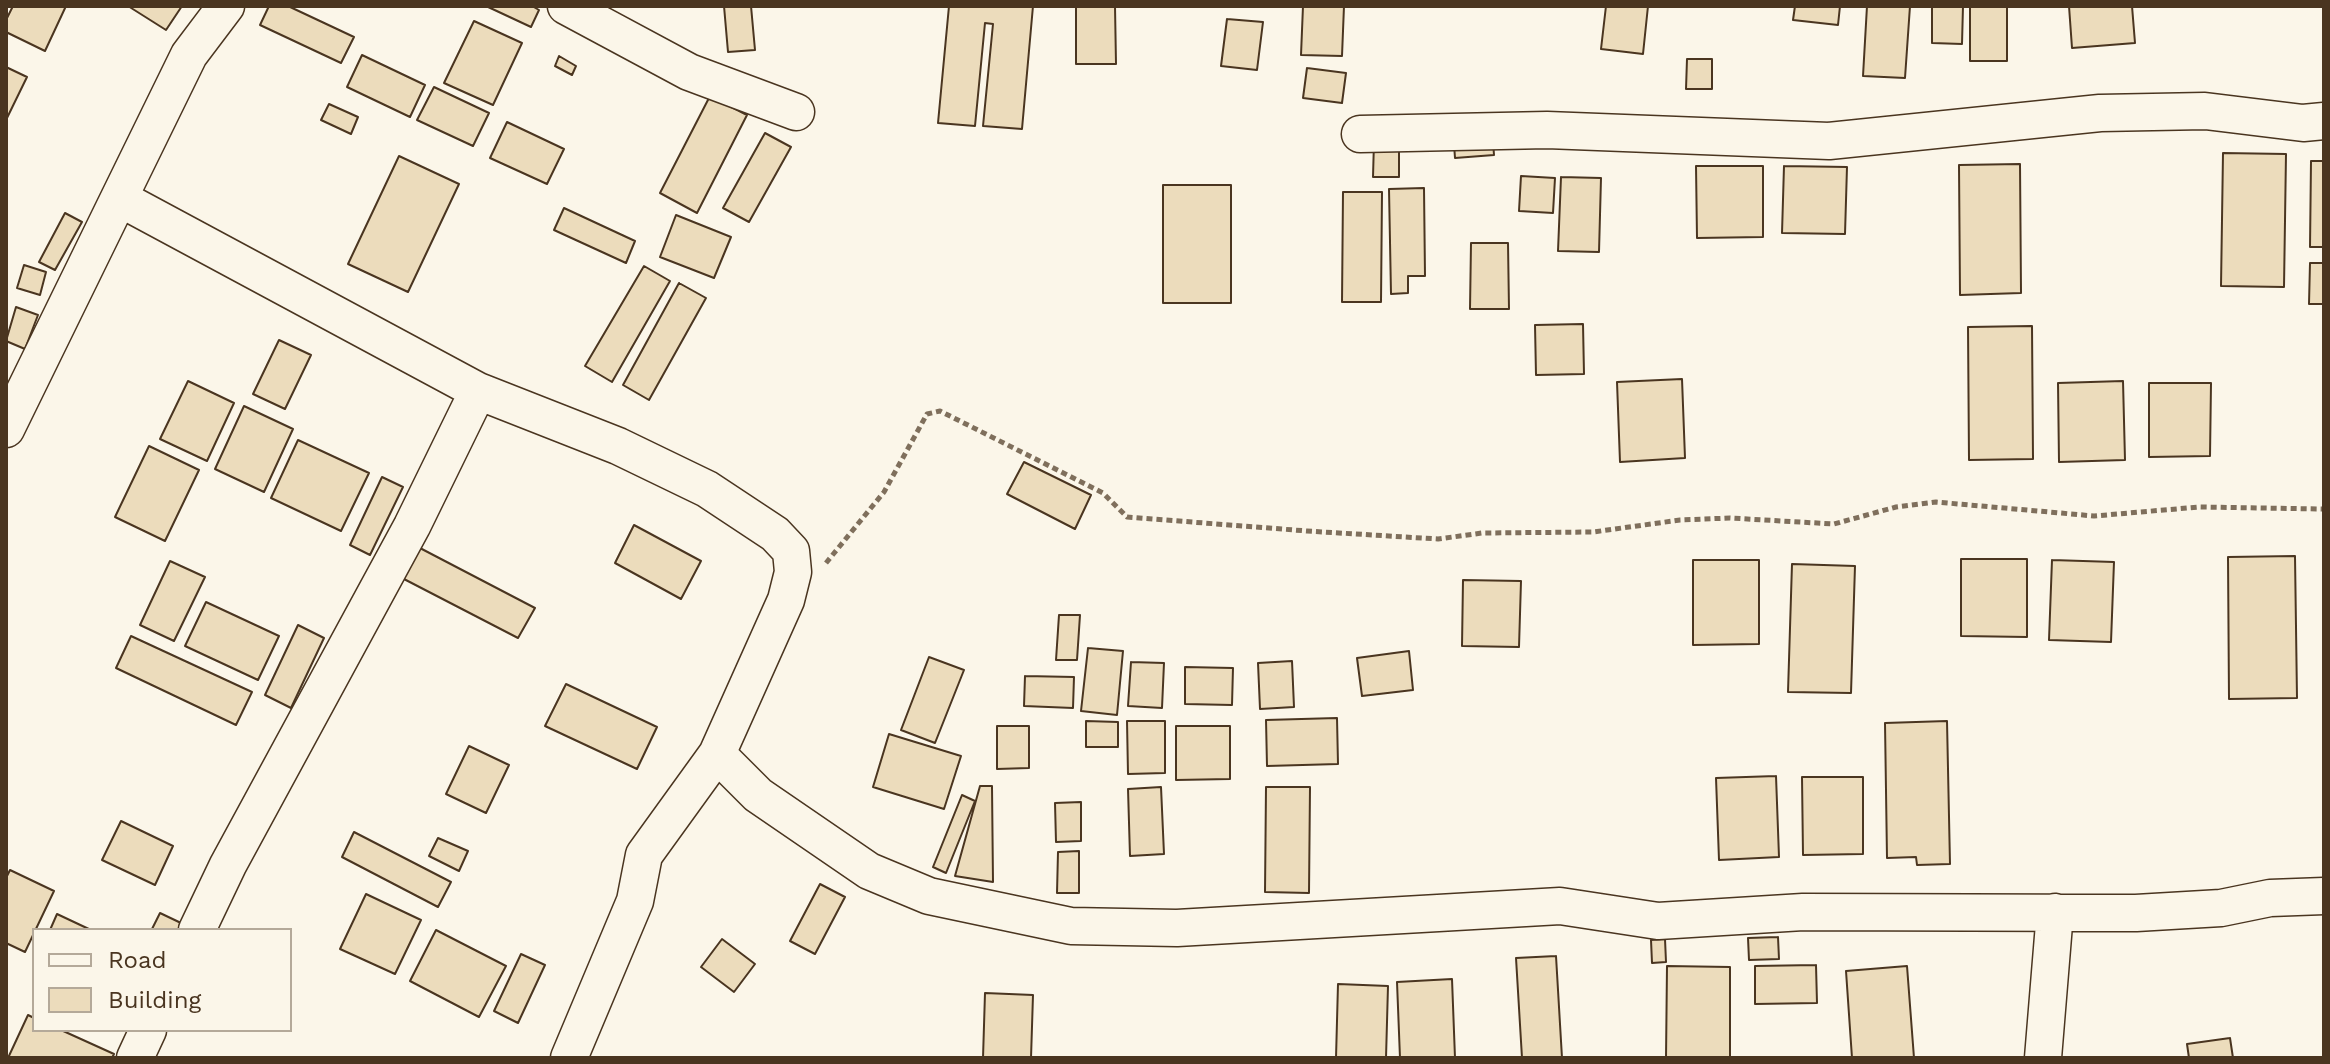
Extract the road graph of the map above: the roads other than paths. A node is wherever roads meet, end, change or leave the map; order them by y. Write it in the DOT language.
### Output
graph roads {
  1 [pos="226,6"];
  2 [pos="566,6"];
  3 [pos="796,112"];
  4 [pos="2324,121"];
  5 [pos="1360,134"];
  6 [pos="119,198"];
  7 [pos="16,386"];
  8 [pos="478,391"];
  9 [pos="6,429"];
  10 [pos="717,754"];
  11 [pos="2324,896"];
  12 [pos="2055,912"];
  13 [pos="198,928"];
  14 [pos="147,1032"];
  15 [pos="135,1058"];
  16 [pos="569,1058"];
  17 [pos="2043,1058"];
  1 -- 6 [label="street"];
  2 -- 3 [label="street"];
  4 -- 5 [label="street"];
  6 -- 7 [label="street"];
  6 -- 8 [label="street"];
  7 -- 9 [label="street"];
  8 -- 10 [label="street"];
  8 -- 13 [label="street"];
  10 -- 12 [label="street"];
  10 -- 16 [label="street"];
  11 -- 12 [label="street"];
  12 -- 17 [label="street"];
  14 -- 15 [label="street"];
}
